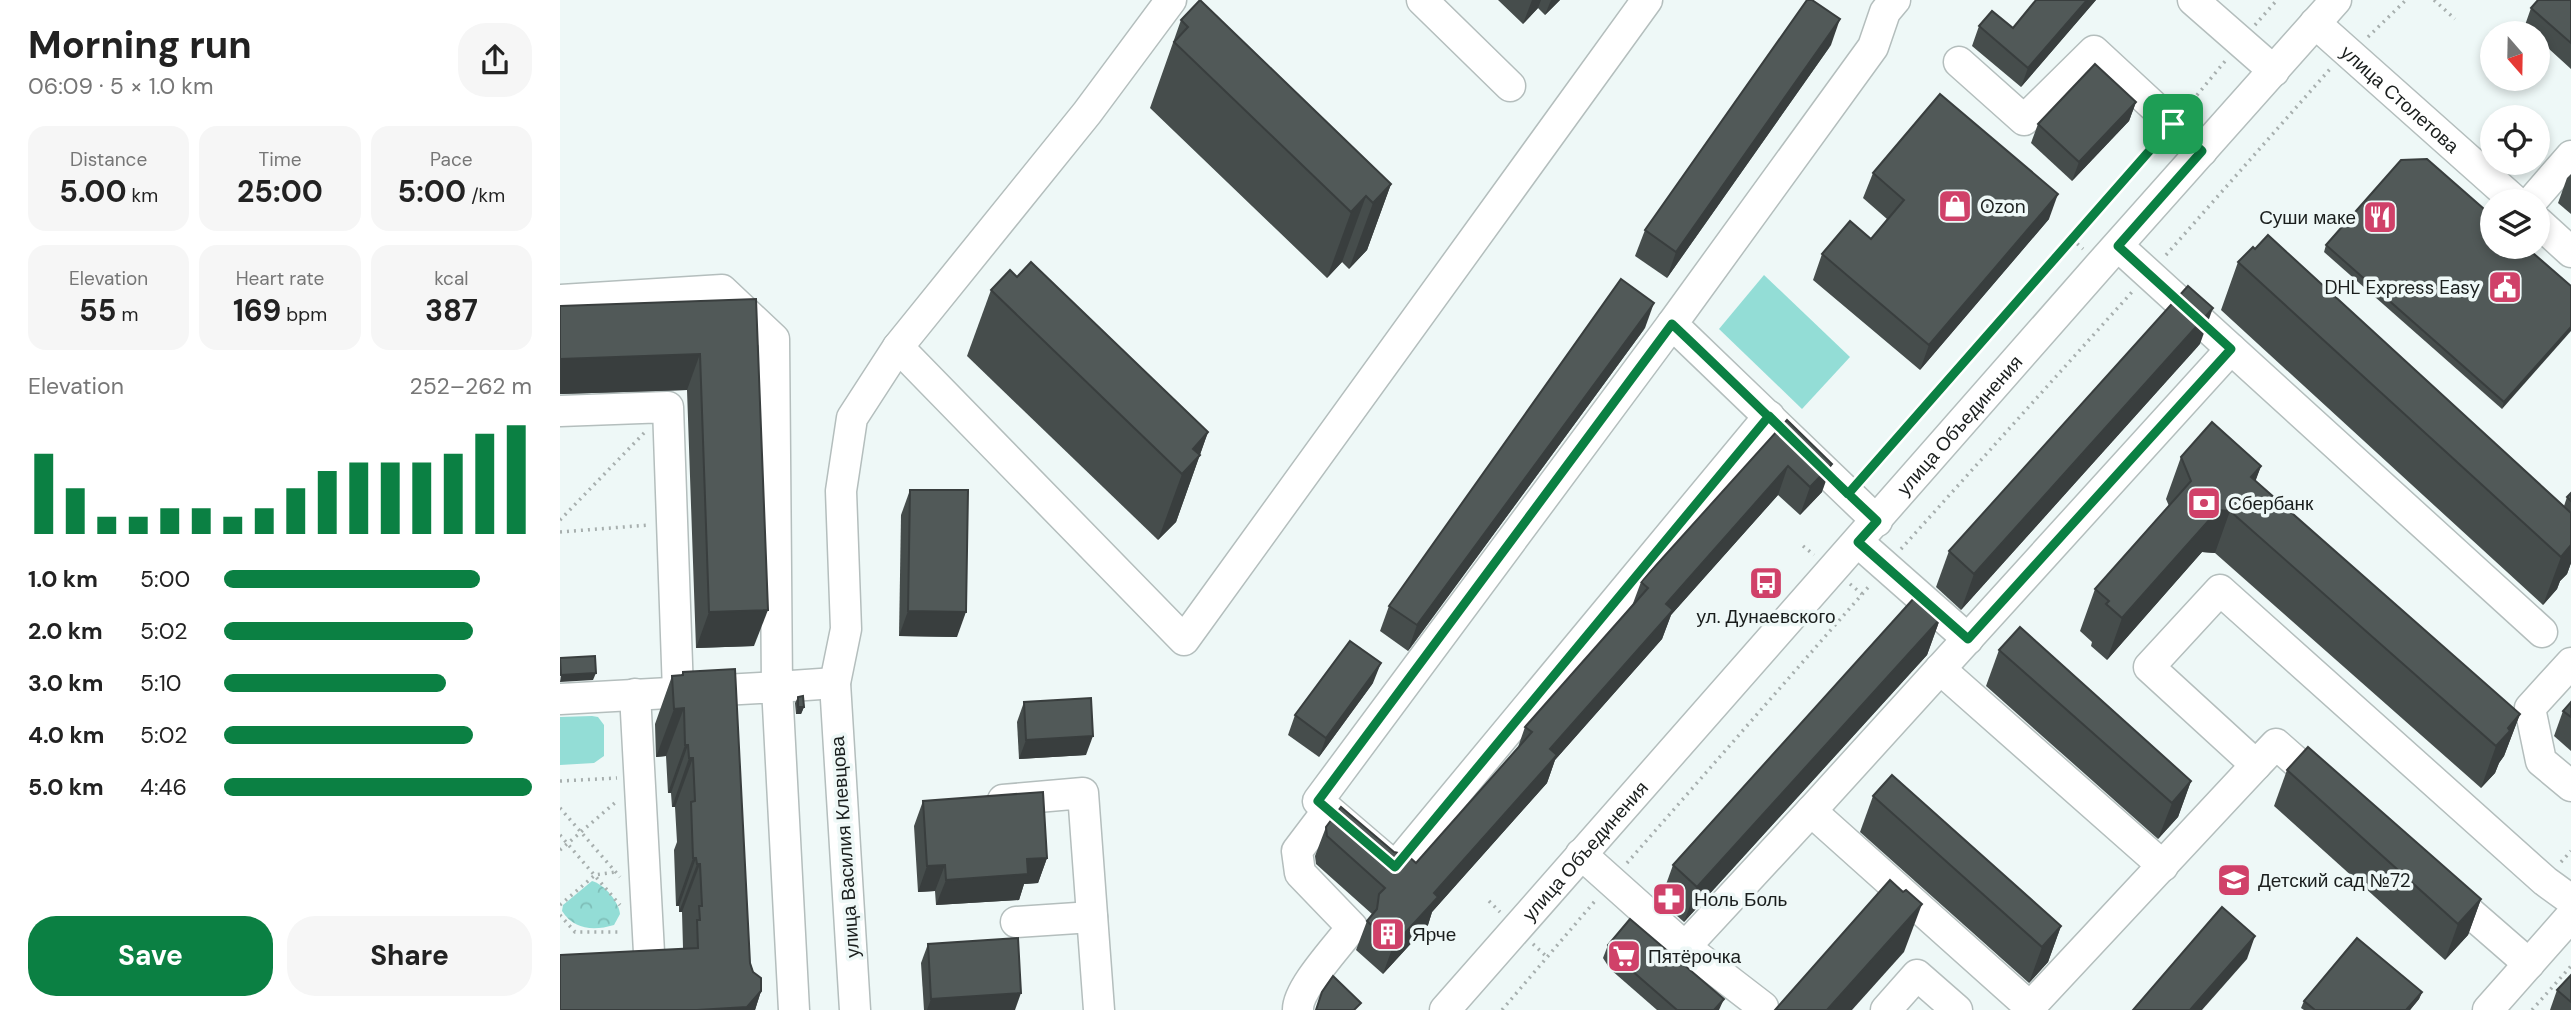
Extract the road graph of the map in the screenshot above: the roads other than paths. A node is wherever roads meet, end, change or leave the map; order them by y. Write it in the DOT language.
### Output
graph roads {
  1 [pos="1171,0"];
  2 [pos="1422,0"];
  3 [pos="1647,0"];
  4 [pos="1895,0"];
  5 [pos="2193,0"];
  6 [pos="2336,0"];
  7 [pos="2315,23"];
  8 [pos="1959,62"];
  9 [pos="2274,71"];
  10 [pos="1510,86"];
  11 [pos="2202,151"];
  12 [pos="2571,156"];
  13 [pos="2502,189"];
  14 [pos="2542,189"];
  15 [pos="2550,233"];
  16 [pos="2118,246"];
  17 [pos="2571,252"];
  18 [pos="560,300"];
  19 [pos="1672,324"];
  20 [pos="898,347"];
  21 [pos="2231,349"];
  22 [pos="560,411"];
  23 [pos="1769,416"];
  24 [pos="1868,532"];
  25 [pos="2542,632"];
  26 [pos="1968,639"];
  27 [pos="2571,663"];
  28 [pos="1940,669"];
  29 [pos="835,683"];
  30 [pos="777,687"];
  31 [pos="678,692"];
  32 [pos="635,694"];
  33 [pos="560,699"];
  34 [pos="2256,765"];
  35 [pos="2571,786"];
  36 [pos="978,802"];
  37 [pos="2350,808"];
  38 [pos="1328,810"];
  39 [pos="1811,811"];
  40 [pos="1581,854"];
  41 [pos="2163,866"];
  42 [pos="2423,873"];
  43 [pos="2571,900"];
  44 [pos="2571,916"];
  45 [pos="1092,917"];
  46 [pos="1016,922"];
  47 [pos="1685,947"];
  48 [pos="2529,964"];
  49 [pos="560,982"];
  50 [pos="2029,1008"];
  51 [pos="794,1010"];
  52 [pos="855,1010"];
  53 [pos="1098,1010"];
  54 [pos="1298,1010"];
  55 [pos="1445,1010"];
  56 [pos="1760,1010"];
  57 [pos="1886,1010"];
  58 [pos="1956,1010"];
  59 [pos="2488,1010"];
  1 -- 20 [label="street, улица Василия Клевцова"];
  2 -- 10 [label="street"];
  3 -- 20 [label="street"];
  4 -- 19 [label="street"];
  5 -- 9 [label="street"];
  6 -- 7 [label="street, улица Объединения"];
  7 -- 9 [label="street, улица Объединения"];
  7 -- 13 [label="street, улица Столетова"];
  8 -- 11 [label="street"];
  9 -- 11 [label="street, улица Объединения"];
  11 -- 16 [label="street, улица Объединения"];
  12 -- 14 [label="street"];
  15 -- 17 [label="street"];
  16 -- 21 [label="street"];
  16 -- 24 [label="street, улица Объединения"];
  18 -- 30 [label="street"];
  19 -- 23 [label="street"];
  19 -- 38 [label="street"];
  20 -- 29 [label="street, улица Василия Клевцова"];
  21 -- 25 [label="street"];
  21 -- 26 [label="street"];
  22 -- 31 [label="street"];
  23 -- 24 [label="street"];
  23 -- 38 [label="street"];
  24 -- 26 [label="street"];
  24 -- 40 [label="street, улица Объединения"];
  26 -- 28 [label="street"];
  27 -- 35 [label="street"];
  28 -- 39 [label="street"];
  28 -- 41 [label="street"];
  29 -- 30 [label="street"];
  29 -- 52 [label="street, улица Василия Клевцова"];
  30 -- 31 [label="street"];
  30 -- 51 [label="street"];
  31 -- 32 [label="street"];
  32 -- 33 [label="street"];
  32 -- 49 [label="street"];
  34 -- 37 [label="street"];
  34 -- 41 [label="street"];
  34 -- 43 [label="street"];
  36 -- 45 [label="street"];
  38 -- 54 [label="street"];
  39 -- 47 [label="street"];
  39 -- 50 [label="street"];
  40 -- 47 [label="street"];
  40 -- 55 [label="street, улица Объединения"];
  41 -- 50 [label="street"];
  42 -- 48 [label="street"];
  44 -- 48 [label="street"];
  45 -- 46 [label="street"];
  45 -- 53 [label="street"];
  47 -- 56 [label="street"];
  48 -- 59 [label="street"];
  57 -- 58 [label="street"];
}
